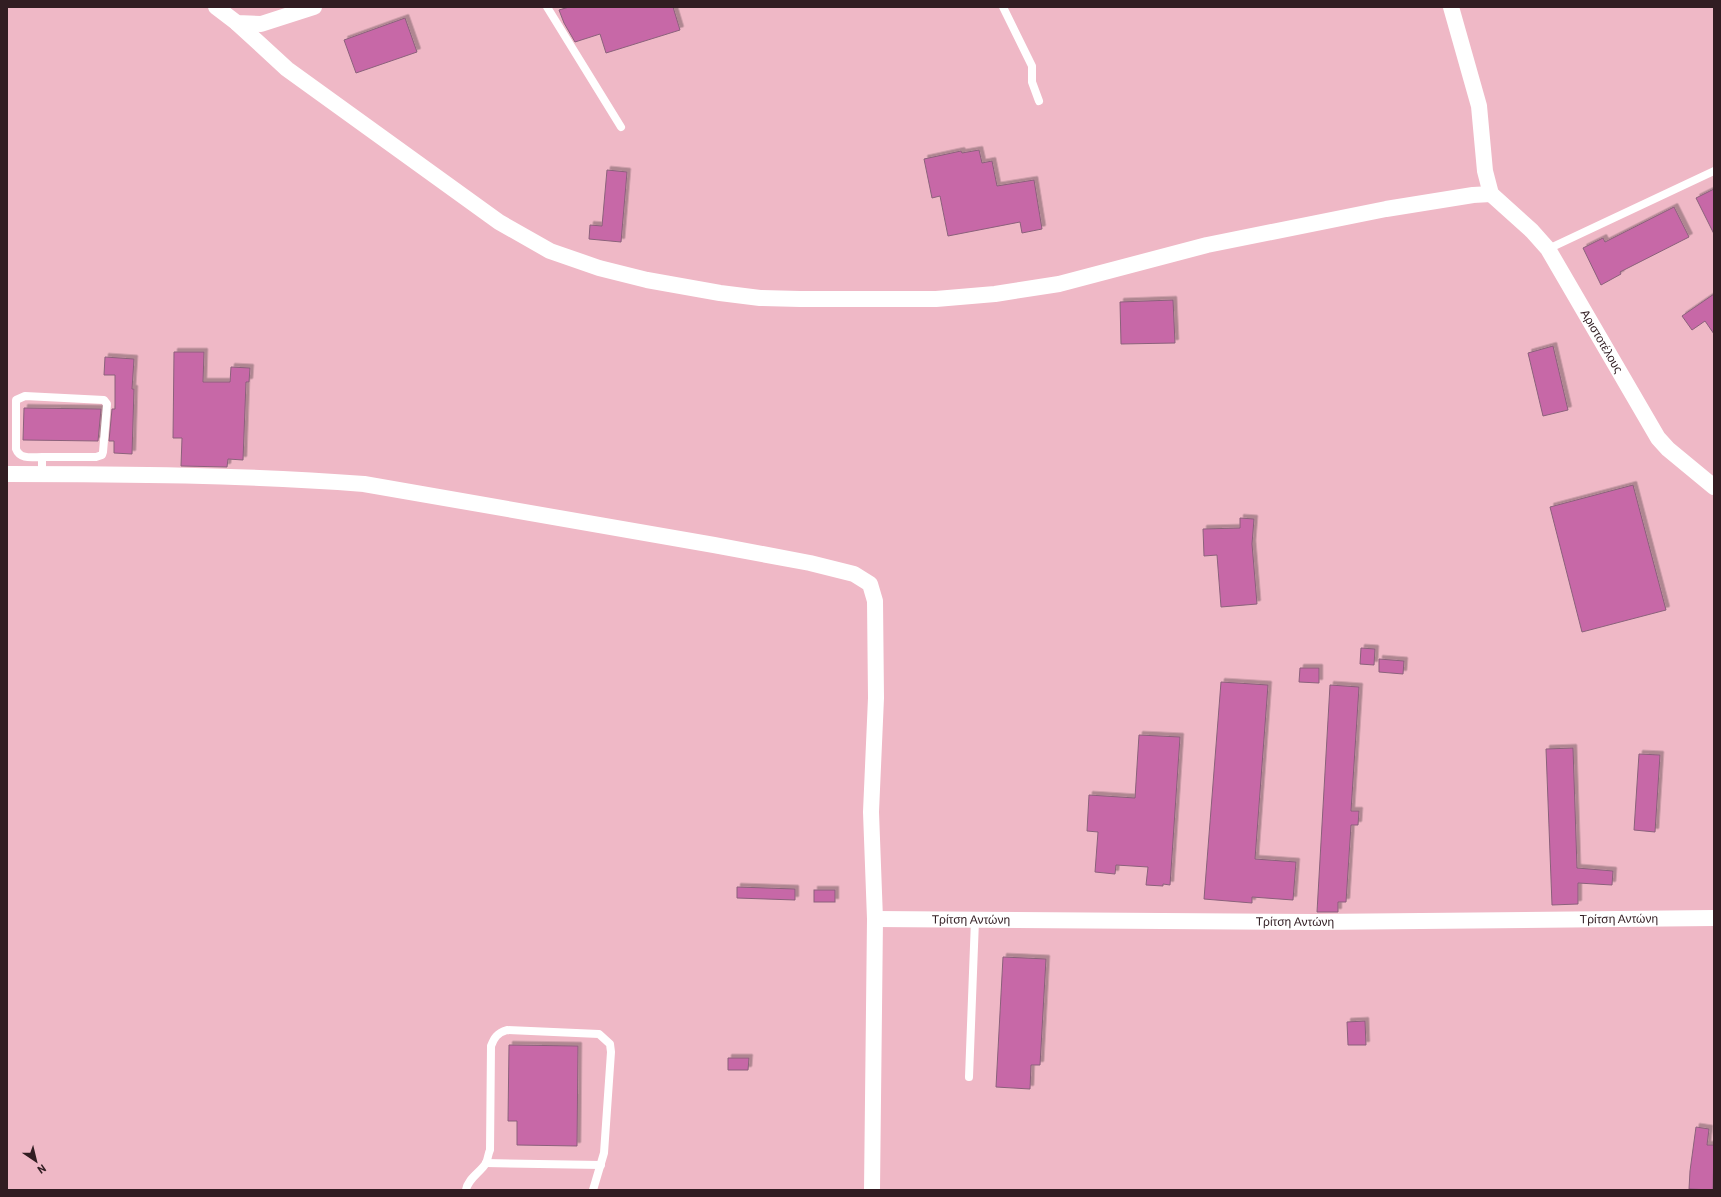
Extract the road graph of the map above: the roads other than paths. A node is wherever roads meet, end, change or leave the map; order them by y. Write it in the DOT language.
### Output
graph roads {
  1 [pos="216,7"];
  2 [pos="314,7"];
  3 [pos="547,7"];
  4 [pos="1003,7"];
  5 [pos="1451,7"];
  6 [pos="237,24"];
  7 [pos="1039,101"];
  8 [pos="621,127"];
  9 [pos="1714,171"];
  10 [pos="1491,194"];
  11 [pos="1548,249"];
  12 [pos="42,456"];
  13 [pos="7,474"];
  14 [pos="42,474"];
  15 [pos="1714,487"];
  16 [pos="1714,918"];
  17 [pos="876,919"];
  18 [pos="975,920"];
  19 [pos="969,1077"];
  20 [pos="486,1163"];
  21 [pos="600,1165"];
  22 [pos="466,1190"];
  23 [pos="594,1190"];
  24 [pos="872,1190"];
  1 -- 6 [label="street"];
  2 -- 6 [label="street"];
  3 -- 8 [label="lane"];
  4 -- 7 [label="lane"];
  5 -- 10 [label="street"];
  6 -- 10 [label="street"];
  9 -- 11 [label="lane"];
  10 -- 11 [label="street, Αριστοτέλους"];
  11 -- 15 [label="street, Αριστοτέλους"];
  12 -- 12 [label="lane"];
  12 -- 14 [label="lane"];
  13 -- 14 [label="street"];
  14 -- 17 [label="street"];
  16 -- 18 [label="street, Τρίτση Αντώνη"];
  17 -- 18 [label="street, Τρίτση Αντώνη"];
  17 -- 24 [label="street"];
  18 -- 19 [label="lane"];
  20 -- 21 [label="lane"];
  20 -- 21 [label="lane"];
  20 -- 22 [label="lane"];
  21 -- 23 [label="lane"];
}
